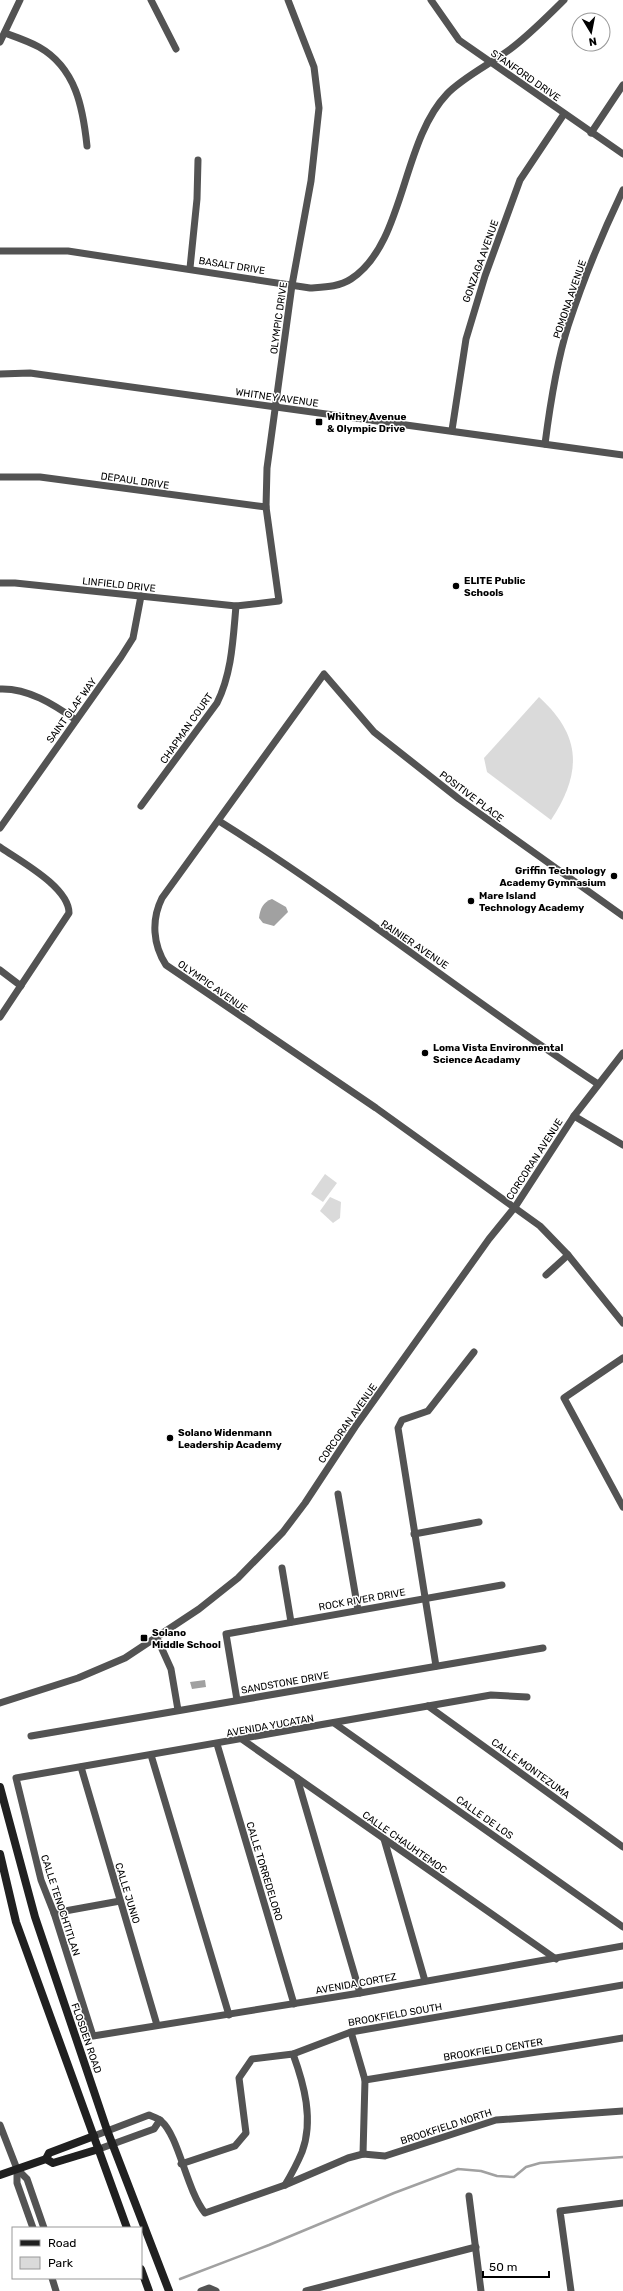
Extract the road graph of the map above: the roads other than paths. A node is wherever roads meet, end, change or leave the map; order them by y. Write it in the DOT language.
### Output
graph roads {
  1 [pos="20,0"];
  2 [pos="151,0"];
  3 [pos="288,0"];
  4 [pos="431,0"];
  5 [pos="564,0"];
  6 [pos="5,33"];
  7 [pos="0,42"];
  8 [pos="176,49"];
  9 [pos="491,63"];
  10 [pos="623,85"];
  11 [pos="564,114"];
  12 [pos="591,133"];
  13 [pos="87,146"];
  14 [pos="623,154"];
  15 [pos="198,160"];
  16 [pos="623,190"];
  17 [pos="0,252"];
  18 [pos="190,268"];
  19 [pos="292,285"];
  20 [pos="0,374"];
  21 [pos="276,407"];
  22 [pos="452,430"];
  23 [pos="545,444"];
  24 [pos="623,455"];
  25 [pos="0,477"];
  26 [pos="266,507"];
  27 [pos="0,583"];
  28 [pos="141,596"];
  29 [pos="236,606"];
  30 [pos="324,674"];
  31 [pos="0,689"];
  32 [pos="76,720"];
  33 [pos="141,806"];
  34 [pos="219,822"];
  35 [pos="0,828"];
  36 [pos="0,847"];
  37 [pos="623,916"];
  38 [pos="0,970"];
  39 [pos="21,986"];
  40 [pos="0,1017"];
  41 [pos="623,1053"];
  42 [pos="598,1084"];
  43 [pos="574,1116"];
  44 [pos="623,1145"];
  45 [pos="515,1207"];
  46 [pos="568,1255"];
  47 [pos="546,1275"];
  48 [pos="623,1323"];
  49 [pos="474,1352"];
  50 [pos="623,1358"];
  51 [pos="338,1494"];
  52 [pos="623,1507"];
  53 [pos="479,1522"];
  54 [pos="414,1534"];
  55 [pos="282,1568"];
  56 [pos="502,1585"];
  57 [pos="425,1598"];
  58 [pos="358,1610"];
  59 [pos="291,1622"];
  60 [pos="157,1638"];
  61 [pos="543,1648"];
  62 [pos="436,1666"];
  63 [pos="527,1697"];
  64 [pos="237,1700"];
  65 [pos="0,1703"];
  66 [pos="428,1706"];
  67 [pos="178,1710"];
  68 [pos="334,1723"];
  69 [pos="31,1736"];
  70 [pos="242,1740"];
  71 [pos="217,1744"];
  72 [pos="151,1755"];
  73 [pos="81,1768"];
  74 [pos="16,1778"];
  75 [pos="297,1778"];
  76 [pos="0,1787"];
  77 [pos="384,1839"];
  78 [pos="623,1847"];
  79 [pos="0,1854"];
  80 [pos="120,1900"];
  81 [pos="54,1913"];
  82 [pos="623,1927"];
  83 [pos="623,1946"];
  84 [pos="556,1960"];
  85 [pos="425,1981"];
  86 [pos="623,1985"];
  87 [pos="360,1993"];
  88 [pos="294,2004"];
  89 [pos="229,2015"];
  90 [pos="157,2025"];
  91 [pos="351,2032"];
  92 [pos="93,2036"];
  93 [pos="623,2038"];
  94 [pos="293,2054"];
  95 [pos="365,2080"];
  96 [pos="623,2111"];
  97 [pos="160,2120"];
  98 [pos="0,2125"];
  99 [pos="107,2130"];
  100 [pos="94,2136"];
  101 [pos="113,2144"];
  102 [pos="99,2149"];
  103 [pos="363,2154"];
  104 [pos="46,2159"];
  105 [pos="181,2164"];
  106 [pos="17,2169"];
  107 [pos="0,2176"];
  108 [pos="285,2185"];
  109 [pos="469,2196"];
  110 [pos="623,2204"];
  111 [pos="33,2227"];
  112 [pos="44,2227"];
  113 [pos="126,2227"];
  114 [pos="476,2247"];
  115 [pos="142,2272"];
  116 [pos="52,2279"];
  117 [pos="56,2291"];
  118 [pos="149,2291"];
  119 [pos="169,2291"];
  120 [pos="201,2291"];
  121 [pos="216,2291"];
  122 [pos="306,2291"];
  123 [pos="481,2291"];
  124 [pos="570,2291"];
  1 -- 6 [label="street"];
  2 -- 8 [label="street"];
  3 -- 19 [label="street, OLYMPIC DRIVE"];
  4 -- 9 [label="street, STANFORD DRIVE"];
  5 -- 9 [label="street, BASALT DRIVE"];
  6 -- 7 [label="street"];
  6 -- 13 [label="street"];
  9 -- 11 [label="street, STANFORD DRIVE"];
  9 -- 19 [label="street, BASALT DRIVE"];
  10 -- 12 [label="street"];
  11 -- 12 [label="street, STANFORD DRIVE"];
  11 -- 22 [label="street, GONZAGA AVENUE"];
  12 -- 14 [label="street, STANFORD DRIVE"];
  15 -- 18 [label="street"];
  16 -- 23 [label="street, POMONA AVENUE"];
  17 -- 18 [label="street, BASALT DRIVE"];
  18 -- 19 [label="street, BASALT DRIVE"];
  19 -- 21 [label="street, OLYMPIC DRIVE"];
  20 -- 21 [label="street, WHITNEY AVENUE"];
  21 -- 22 [label="street, WHITNEY AVENUE"];
  21 -- 26 [label="street, OLYMPIC DRIVE"];
  22 -- 23 [label="street, WHITNEY AVENUE"];
  23 -- 24 [label="street, WHITNEY AVENUE"];
  25 -- 26 [label="street, DEPAUL DRIVE"];
  26 -- 29 [label="street, OLYMPIC DRIVE"];
  27 -- 28 [label="street, LINFIELD DRIVE"];
  28 -- 29 [label="street, LINFIELD DRIVE"];
  28 -- 32 [label="street, SAINT OLAF WAY"];
  29 -- 33 [label="street, CHAPMAN COURT"];
  30 -- 34 [label="street, OLYMPIC AVENUE"];
  30 -- 37 [label="street, POSITIVE PLACE"];
  31 -- 32 [label="street"];
  32 -- 35 [label="street, SAINT OLAF WAY"];
  34 -- 42 [label="street, RAINIER AVENUE"];
  34 -- 45 [label="street, OLYMPIC AVENUE"];
  36 -- 39 [label="street"];
  38 -- 39 [label="street"];
  39 -- 40 [label="street"];
  41 -- 42 [label="street, CORCORAN AVENUE"];
  42 -- 43 [label="street, CORCORAN AVENUE"];
  43 -- 44 [label="street"];
  43 -- 45 [label="street, CORCORAN AVENUE"];
  45 -- 46 [label="street, OLYMPIC AVENUE"];
  45 -- 60 [label="street, CORCORAN AVENUE"];
  46 -- 47 [label="street"];
  46 -- 48 [label="street, OLYMPIC AVENUE"];
  49 -- 54 [label="street"];
  50 -- 52 [label="street"];
  51 -- 58 [label="street"];
  53 -- 54 [label="street"];
  54 -- 57 [label="street"];
  55 -- 59 [label="street"];
  56 -- 57 [label="street, ROCK RIVER DRIVE"];
  57 -- 58 [label="street, ROCK RIVER DRIVE"];
  57 -- 62 [label="street"];
  58 -- 59 [label="street, ROCK RIVER DRIVE"];
  59 -- 64 [label="street, ROCK RIVER DRIVE"];
  60 -- 65 [label="street, CORCORAN AVENUE"];
  60 -- 67 [label="street"];
  61 -- 62 [label="street, SANDSTONE DRIVE"];
  62 -- 64 [label="street, SANDSTONE DRIVE"];
  63 -- 66 [label="street, AVENIDA YUCATAN"];
  64 -- 67 [label="street, SANDSTONE DRIVE"];
  66 -- 68 [label="street, AVENIDA YUCATAN"];
  66 -- 78 [label="street, CALLE MONTEZUMA"];
  67 -- 69 [label="street, SANDSTONE DRIVE"];
  68 -- 70 [label="street, AVENIDA YUCATAN"];
  68 -- 82 [label="street, CALLE DE LOS"];
  70 -- 71 [label="street, AVENIDA YUCATAN"];
  70 -- 75 [label="street, CALLE CHAUHTEMOC"];
  71 -- 72 [label="street, AVENIDA YUCATAN"];
  71 -- 88 [label="street, CALLE TORREDELORO"];
  72 -- 73 [label="street, AVENIDA YUCATAN"];
  72 -- 89 [label="street"];
  73 -- 74 [label="street, AVENIDA YUCATAN"];
  73 -- 80 [label="street, CALLE JUNIO"];
  74 -- 81 [label="street, CALLE TENOCHTITLAN"];
  75 -- 77 [label="street, CALLE CHAUHTEMOC"];
  75 -- 87 [label="street"];
  76 -- 99 [label="main road, FLOSDEN ROAD"];
  77 -- 84 [label="street, CALLE CHAUHTEMOC"];
  77 -- 85 [label="street"];
  79 -- 100 [label="main road"];
  80 -- 81 [label="street"];
  80 -- 90 [label="street, CALLE JUNIO"];
  81 -- 92 [label="street, CALLE TENOCHTITLAN"];
  83 -- 84 [label="street, AVENIDA CORTEZ"];
  84 -- 85 [label="street, AVENIDA CORTEZ"];
  85 -- 87 [label="street, AVENIDA CORTEZ"];
  86 -- 91 [label="street, BROOKFIELD SOUTH"];
  87 -- 88 [label="street, AVENIDA CORTEZ"];
  88 -- 89 [label="street, AVENIDA CORTEZ"];
  89 -- 90 [label="street, AVENIDA CORTEZ"];
  90 -- 92 [label="street, AVENIDA CORTEZ"];
  91 -- 94 [label="street, BROOKFIELD SOUTH"];
  91 -- 95 [label="street"];
  93 -- 95 [label="street, BROOKFIELD CENTER"];
  94 -- 105 [label="street, BROOKFIELD SOUTH"];
  94 -- 108 [label="street"];
  95 -- 103 [label="street"];
  96 -- 103 [label="street, BROOKFIELD NORTH"];
  97 -- 99 [label="street"];
  97 -- 101 [label="street"];
  97 -- 105 [label="street"];
  98 -- 106 [label="street"];
  99 -- 100 [label="street"];
  99 -- 101 [label="main road, FLOSDEN ROAD"];
  100 -- 102 [label="main road"];
  100 -- 104 [label="main road"];
  101 -- 102 [label="street"];
  101 -- 119 [label="main road, FLOSDEN ROAD"];
  102 -- 104 [label="main road"];
  102 -- 113 [label="main road"];
  103 -- 108 [label="street, BROOKFIELD NORTH"];
  104 -- 106 [label="main road"];
  105 -- 108 [label="street"];
  106 -- 107 [label="main road"];
  106 -- 111 [label="street"];
  106 -- 112 [label="street"];
  109 -- 114 [label="street"];
  110 -- 124 [label="street"];
  114 -- 122 [label="street"];
  114 -- 123 [label="street"];
  115 -- 118 [label="main road"];
  116 -- 117 [label="street"];
  120 -- 121 [label="street"];
}
